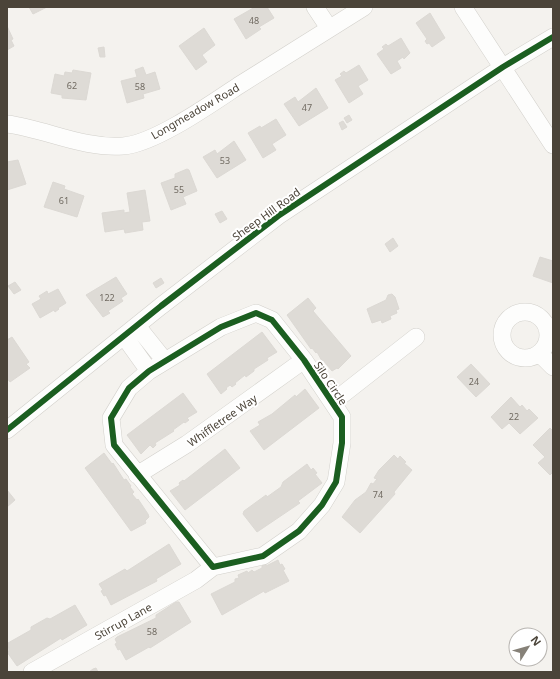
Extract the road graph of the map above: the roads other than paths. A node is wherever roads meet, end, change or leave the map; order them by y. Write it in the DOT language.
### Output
graph roads {
  1 [pos="315,7"];
  2 [pos="364,7"];
  3 [pos="462,7"];
  4 [pos="329,28"];
  5 [pos="553,37"];
  6 [pos="503,67"];
  7 [pos="7,124"];
  8 [pos="553,145"];
  9 [pos="137,326"];
  10 [pos="124,336"];
  11 [pos="416,336"];
  12 [pos="539,353"];
  13 [pos="304,360"];
  14 [pos="165,361"];
  15 [pos="553,367"];
  16 [pos="149,371"];
  17 [pos="332,402"];
  18 [pos="8,428"];
  19 [pos="137,476"];
  20 [pos="213,567"];
  21 [pos="32,672"];
  1 -- 4 [label="street"];
  2 -- 4 [label="street, Longmeadow Road"];
  3 -- 6 [label="street"];
  4 -- 7 [label="street, Longmeadow Road"];
  5 -- 6 [label="street, Sheep Hill Road"];
  6 -- 8 [label="street"];
  6 -- 9 [label="street, Sheep Hill Road"];
  9 -- 10 [label="street, Sheep Hill Road"];
  9 -- 14 [label="street"];
  10 -- 16 [label="street"];
  10 -- 18 [label="street, Sheep Hill Road"];
  11 -- 17 [label="street"];
  12 -- 15 [label="street"];
  13 -- 14 [label="street, Silo Circle"];
  13 -- 17 [label="street, Silo Circle"];
  13 -- 19 [label="street, Whiffletree Way"];
  14 -- 16 [label="street, Silo Circle"];
  16 -- 19 [label="street, Silo Circle"];
  17 -- 20 [label="street, Silo Circle"];
  19 -- 20 [label="street, Silo Circle"];
  20 -- 21 [label="street, Stirrup Lane"];
}
